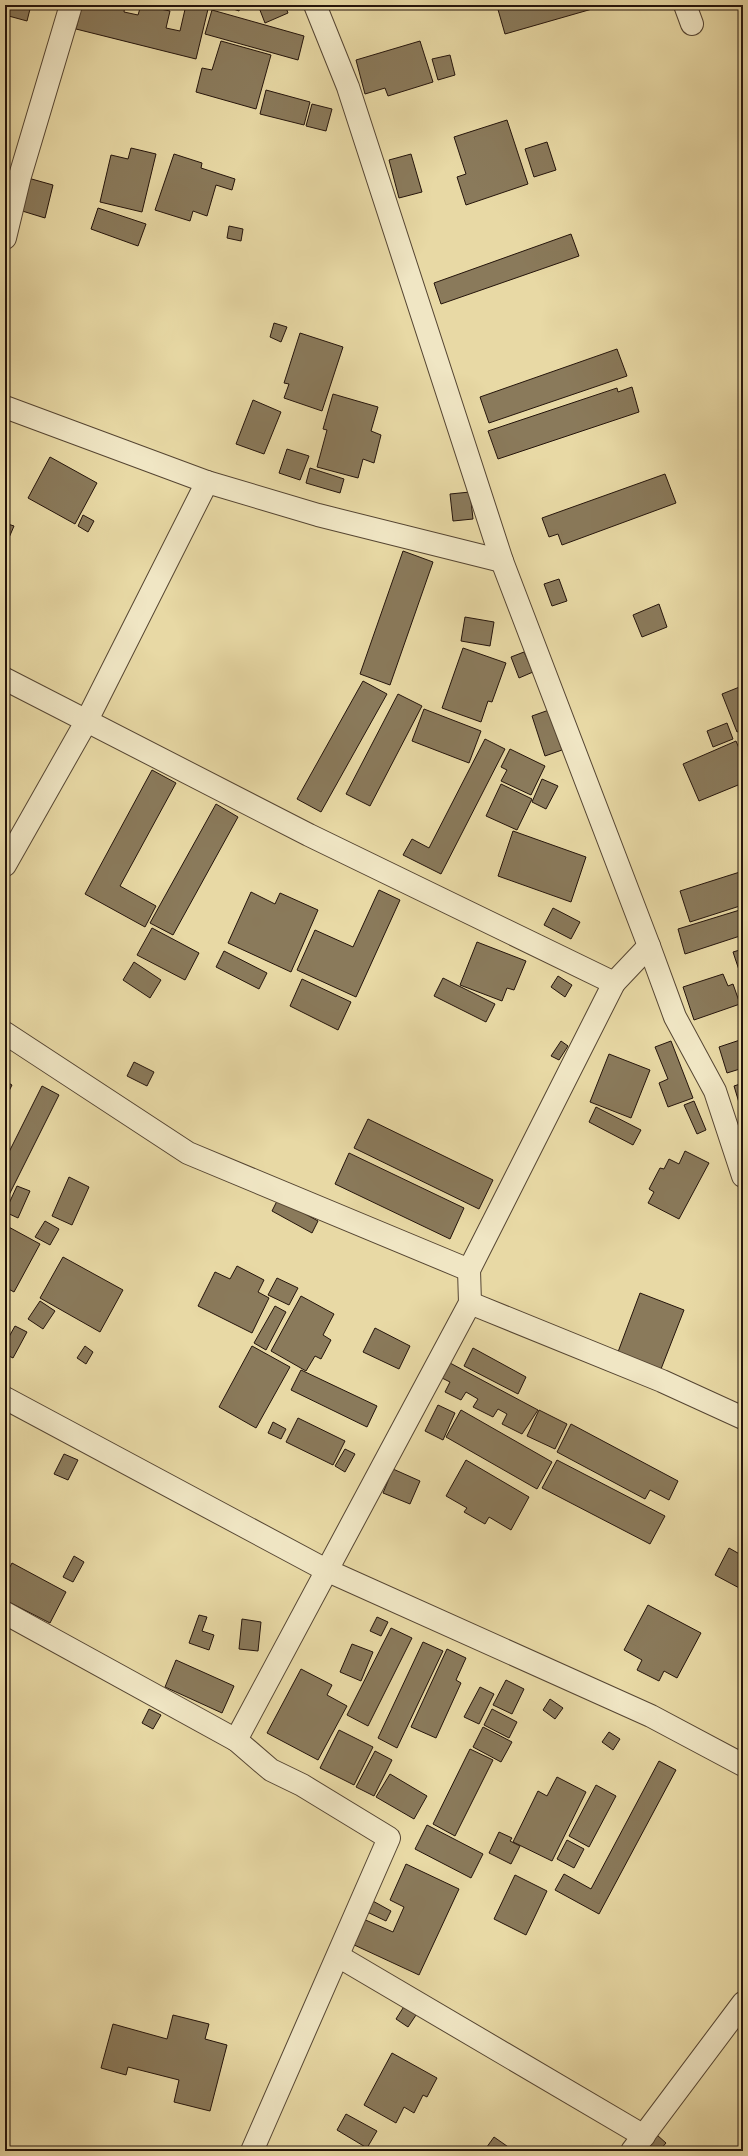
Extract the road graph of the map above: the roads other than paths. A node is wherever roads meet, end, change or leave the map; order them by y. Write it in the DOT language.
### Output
graph roads {
  1 [pos="71,5"];
  2 [pos="315,5"];
  3 [pos="5,238"];
  4 [pos="5,407"];
  5 [pos="207,482"];
  6 [pos="502,561"];
  7 [pos="5,679"];
  8 [pos="86,722"];
  9 [pos="5,865"];
  10 [pos="650,946"];
  11 [pos="614,983"];
  12 [pos="5,1033"];
  13 [pos="743,1176"];
  14 [pos="469,1270"];
  15 [pos="470,1303"];
  16 [pos="5,1398"];
  17 [pos="743,1418"];
  18 [pos="326,1570"];
  19 [pos="5,1613"];
  20 [pos="236,1740"];
  21 [pos="743,1765"];
  22 [pos="338,1956"];
  23 [pos="743,2003"];
  24 [pos="638,2144"];
  25 [pos="252,2151"];
  1 -- 3 [label="street"];
  2 -- 6 [label="street"];
  4 -- 5 [label="street"];
  5 -- 6 [label="street"];
  5 -- 8 [label="street"];
  6 -- 10 [label="street"];
  7 -- 8 [label="street"];
  8 -- 9 [label="street"];
  8 -- 11 [label="street"];
  10 -- 11 [label="street"];
  10 -- 13 [label="street"];
  11 -- 14 [label="street"];
  12 -- 14 [label="street"];
  14 -- 15 [label="street"];
  15 -- 17 [label="street"];
  15 -- 18 [label="street"];
  16 -- 18 [label="street"];
  18 -- 20 [label="street"];
  18 -- 21 [label="street"];
  19 -- 20 [label="street"];
  20 -- 22 [label="street"];
  22 -- 24 [label="street"];
  22 -- 25 [label="street"];
  23 -- 24 [label="street"];
}
